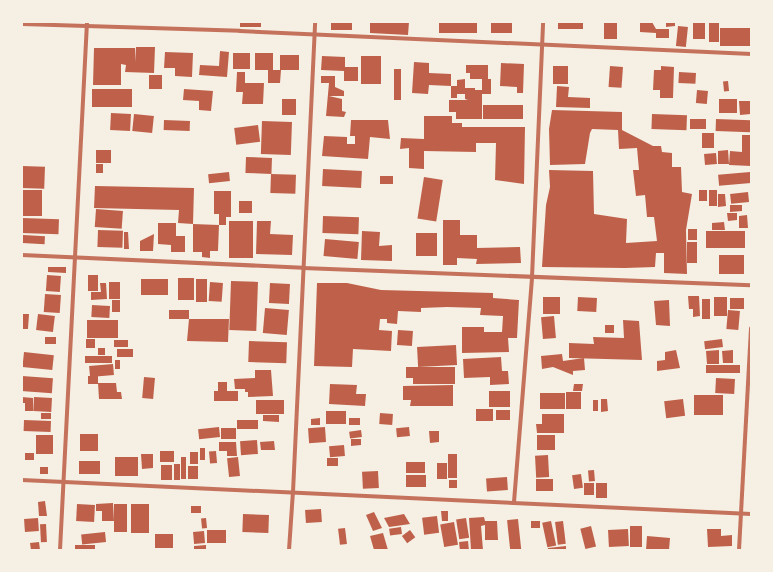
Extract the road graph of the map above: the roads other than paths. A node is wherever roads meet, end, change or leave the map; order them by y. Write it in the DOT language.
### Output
graph roads {
  1 [pos="315,22"];
  2 [pos="543,22"];
  3 [pos="22,24"];
  4 [pos="87,24"];
  5 [pos="314,35"];
  6 [pos="542,45"];
  7 [pos="751,54"];
  8 [pos="22,255"];
  9 [pos="74,256"];
  10 [pos="303,268"];
  11 [pos="532,277"];
  12 [pos="751,285"];
  13 [pos="751,328"];
  14 [pos="22,480"];
  15 [pos="64,482"];
  16 [pos="293,492"];
  17 [pos="514,502"];
  18 [pos="742,513"];
  19 [pos="751,514"];
  20 [pos="60,550"];
  21 [pos="289,550"];
  22 [pos="739,550"];
  1 -- 5 [label="street"];
  2 -- 6 [label="street"];
  3 -- 4 [label="street"];
  4 -- 5 [label="street"];
  4 -- 9 [label="street"];
  5 -- 6 [label="street"];
  5 -- 10 [label="street"];
  6 -- 7 [label="street"];
  6 -- 11 [label="street"];
  8 -- 9 [label="street"];
  9 -- 10 [label="street"];
  9 -- 15 [label="street"];
  10 -- 11 [label="street"];
  10 -- 16 [label="street"];
  11 -- 12 [label="street"];
  11 -- 17 [label="street"];
  13 -- 18 [label="street"];
  14 -- 15 [label="street"];
  15 -- 16 [label="street"];
  15 -- 20 [label="street"];
  16 -- 17 [label="street"];
  16 -- 21 [label="street"];
  17 -- 18 [label="street"];
  18 -- 19 [label="street"];
  18 -- 22 [label="street"];
}
